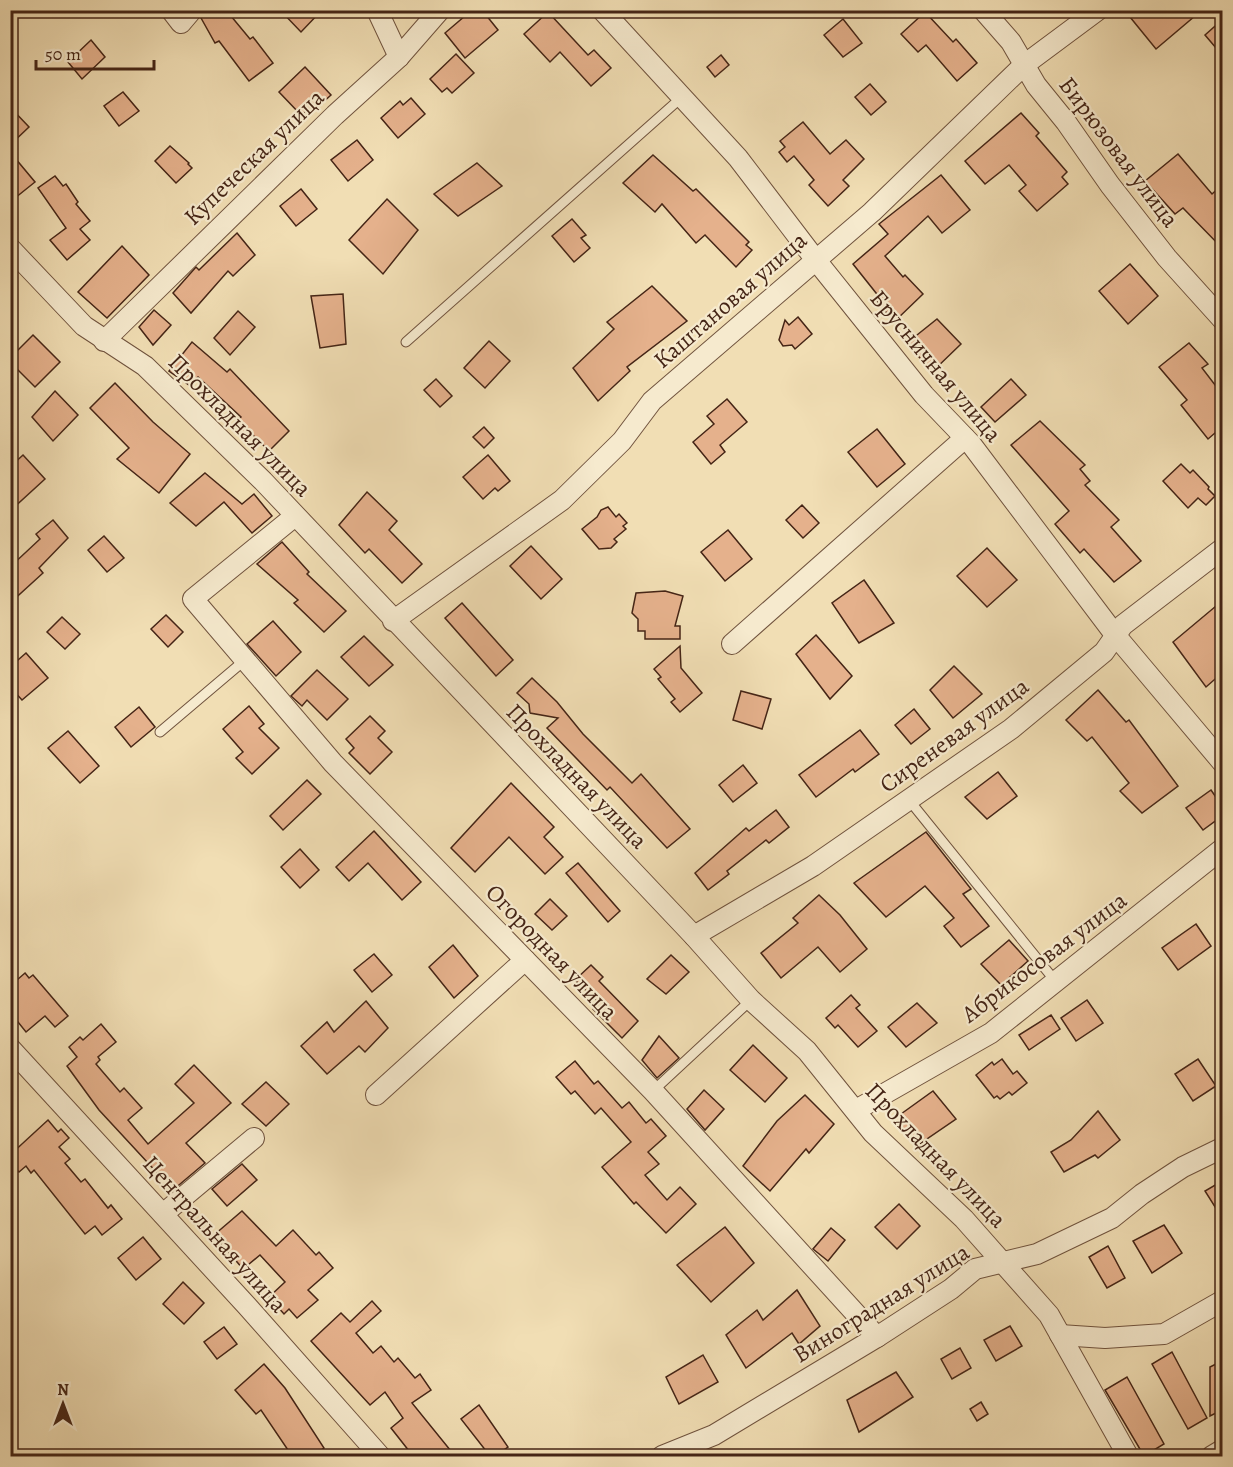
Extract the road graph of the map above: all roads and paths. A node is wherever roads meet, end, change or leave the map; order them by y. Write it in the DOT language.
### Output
graph roads {
  1 [pos="171,10"];
  2 [pos="192,10"];
  3 [pos="377,10"];
  4 [pos="440,10"];
  5 [pos="602,10"];
  6 [pos="983,10"];
  7 [pos="1098,10"];
  8 [pos="399,57"];
  9 [pos="1024,65"];
  10 [pos="682,97"];
  11 [pos="10,248"];
  12 [pos="815,259"];
  13 [pos="1222,319"];
  14 [pos="104,341"];
  15 [pos="406,342"];
  16 [pos="965,438"];
  17 [pos="295,516"];
  18 [pos="1222,549"];
  19 [pos="393,621"];
  20 [pos="1116,636"];
  21 [pos="732,644"];
  22 [pos="245,660"];
  23 [pos="160,732"];
  24 [pos="1222,762"];
  25 [pos="909,800"];
  26 [pos="1222,849"];
  27 [pos="694,936"];
  28 [pos="525,960"];
  29 [pos="1056,982"];
  30 [pos="751,1000"];
  31 [pos="10,1048"];
  32 [pos="653,1090"];
  33 [pos="376,1095"];
  34 [pos="856,1110"];
  35 [pos="254,1138"];
  36 [pos="1222,1148"];
  37 [pos="163,1214"];
  38 [pos="1000,1261"];
  39 [pos="1222,1301"];
  40 [pos="1060,1335"];
  41 [pos="878,1337"];
  42 [pos="1222,1450"];
  43 [pos="686,1453"];
  44 [pos="380,1456"];
  45 [pos="662,1456"];
  46 [pos="1128,1456"];
  47 [pos="1212,1456"];
  1 -- 2 [label="street"];
  3 -- 8 [label="street"];
  4 -- 8 [label="street, Купеческая улица"];
  5 -- 10 [label="street, Брусничная улица"];
  6 -- 9 [label="street, Бирюзовая улица"];
  7 -- 9 [label="street, Каштановая улица"];
  8 -- 14 [label="street, Купеческая улица"];
  9 -- 12 [label="street, Каштановая улица"];
  9 -- 13 [label="street, Бирюзовая улица"];
  10 -- 12 [label="street, Брусничная улица"];
  10 -- 15 [label="lane"];
  11 -- 14 [label="street"];
  12 -- 16 [label="street, Брусничная улица"];
  12 -- 19 [label="street, Каштановая улица"];
  14 -- 17 [label="street, Прохладная улица"];
  16 -- 20 [label="street, Брусничная улица"];
  16 -- 21 [label="street"];
  17 -- 19 [label="street, Прохладная улица"];
  17 -- 22 [label="street, Огородная улица"];
  18 -- 20 [label="street, Сиреневая улица"];
  19 -- 27 [label="street, Прохладная улица"];
  20 -- 24 [label="street, Брусничная улица"];
  20 -- 25 [label="street, Сиреневая улица"];
  22 -- 23 [label="lane"];
  22 -- 28 [label="street, Огородная улица"];
  25 -- 27 [label="street, Сиреневая улица"];
  25 -- 29 [label="lane"];
  26 -- 29 [label="street, Абрикосовая улица"];
  27 -- 30 [label="street, Прохладная улица"];
  28 -- 32 [label="street, Огородная улица"];
  28 -- 33 [label="street"];
  29 -- 34 [label="street, Абрикосовая улица"];
  30 -- 32 [label="lane"];
  30 -- 34 [label="street, Прохладная улица"];
  31 -- 37 [label="street, Центральная улица"];
  32 -- 41 [label="street, Огородная улица"];
  34 -- 38 [label="street, Прохладная улица"];
  35 -- 37 [label="street"];
  36 -- 38 [label="street, Виноградная улица"];
  37 -- 44 [label="street, Центральная улица"];
  38 -- 40 [label="street, Прохладная улица"];
  38 -- 41 [label="street, Виноградная улица"];
  39 -- 40 [label="street"];
  40 -- 46 [label="street, Прохладная улица"];
  41 -- 43 [label="street, Виноградная улица"];
  42 -- 47 [label="street"];
  43 -- 45 [label="street, Виноградная улица"];
}
